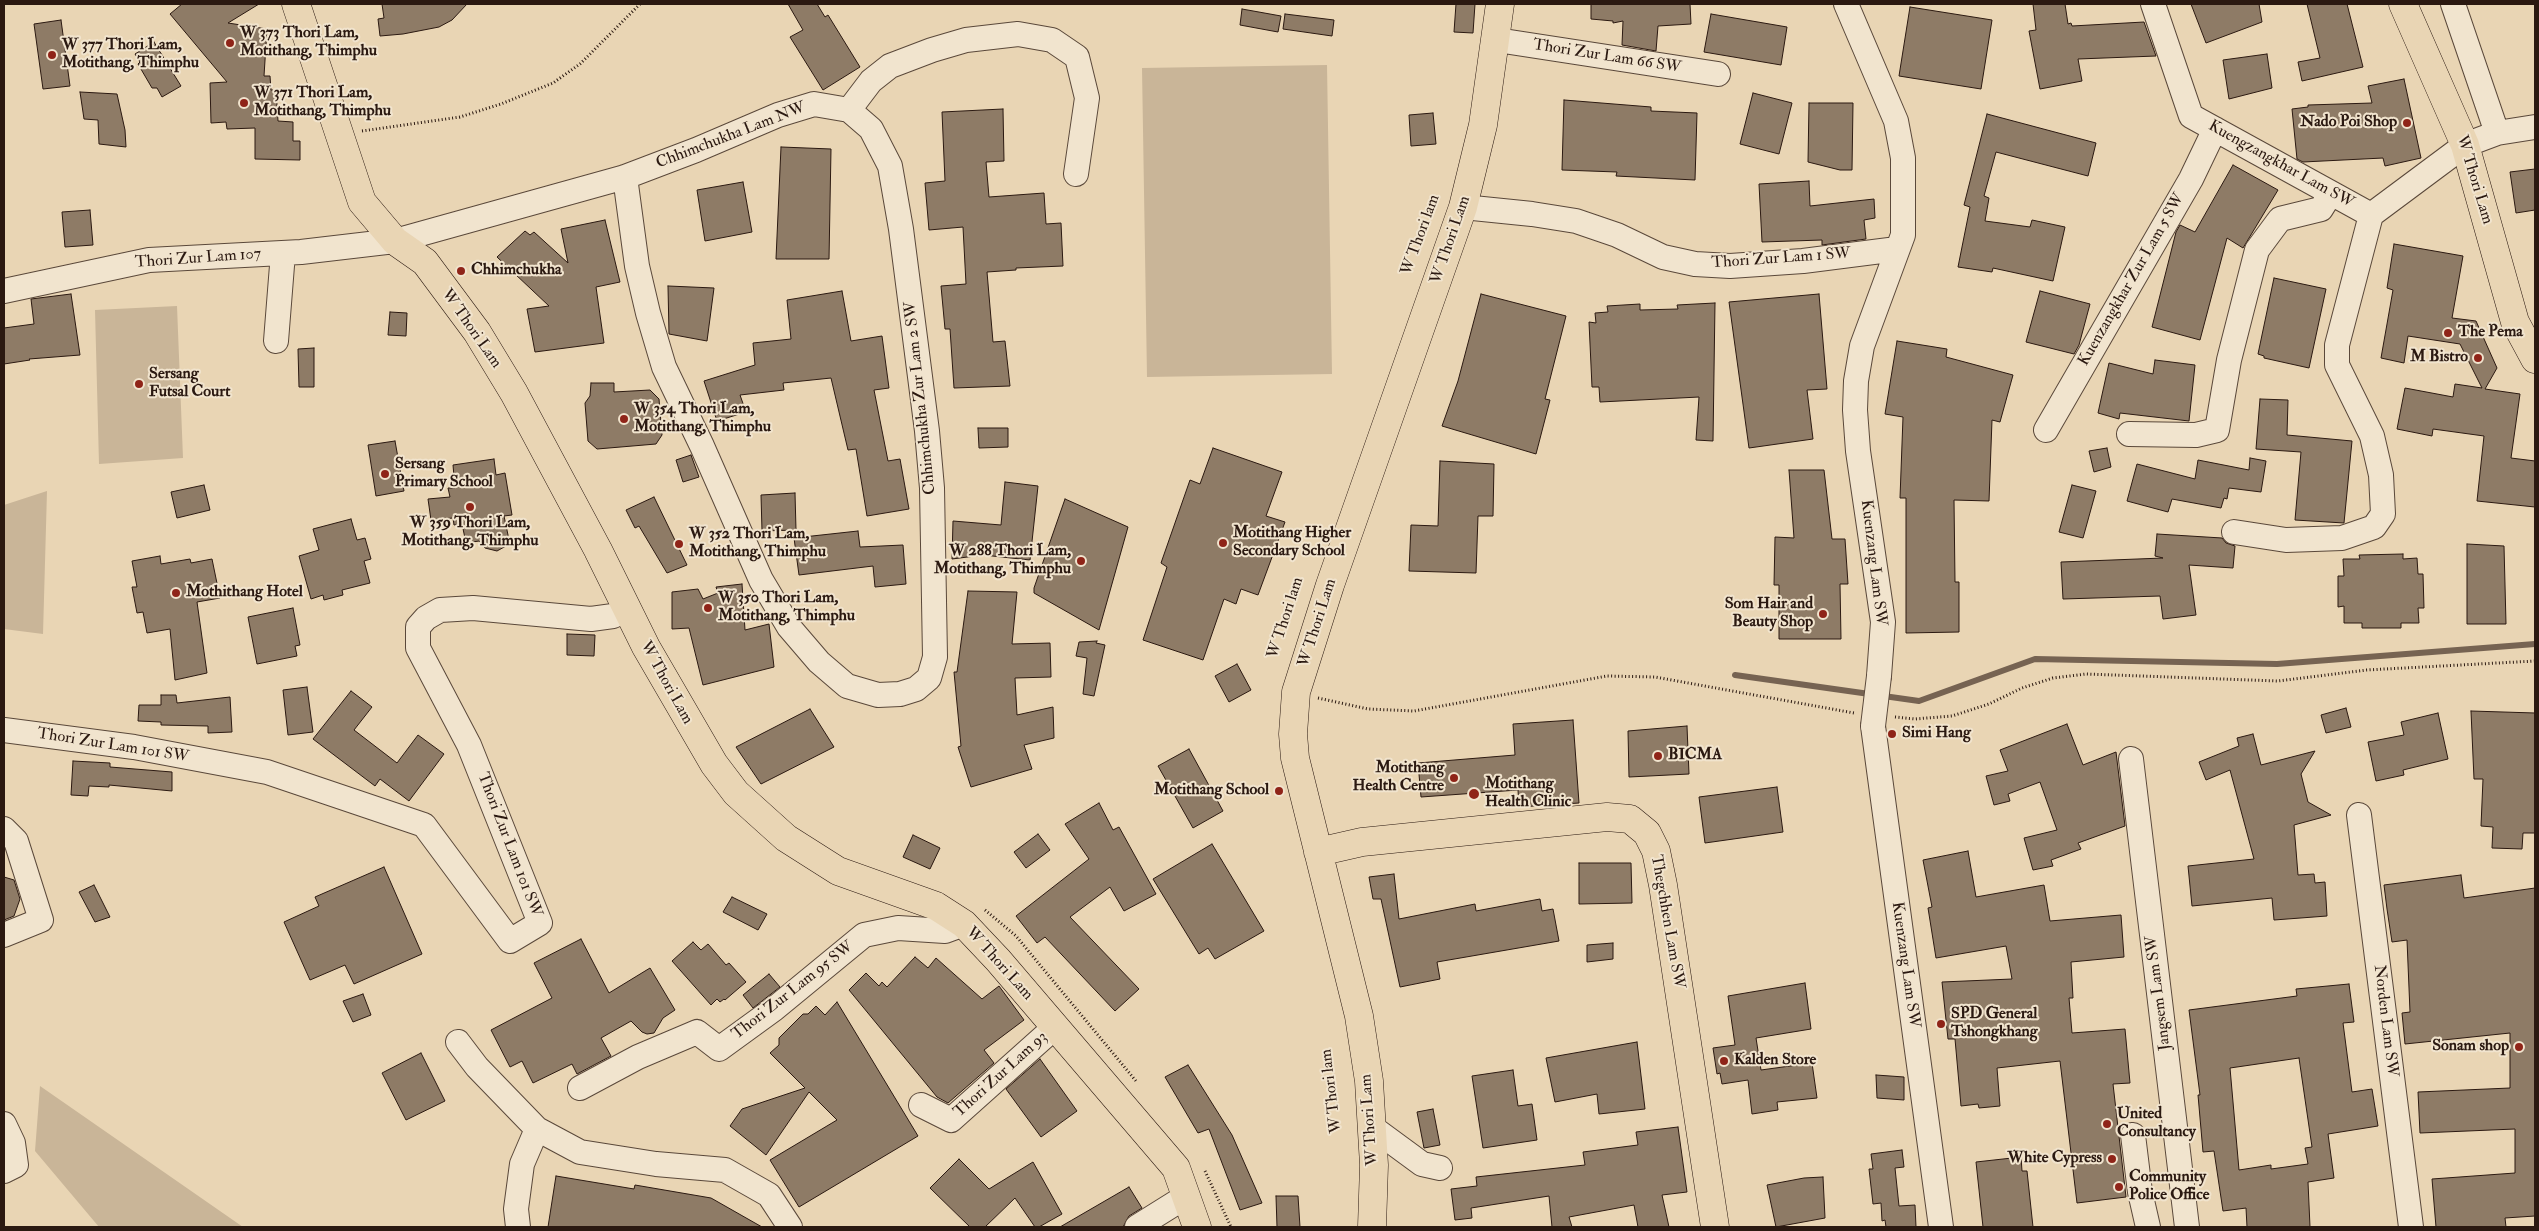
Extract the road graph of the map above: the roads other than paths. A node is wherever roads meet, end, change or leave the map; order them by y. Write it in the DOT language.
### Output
graph roads {
  1 [pos="296,4"];
  2 [pos="1500,4"];
  3 [pos="1846,4"];
  4 [pos="2153,4"];
  5 [pos="2403,4"];
  6 [pos="2453,4"];
  7 [pos="1497,40"];
  8 [pos="1718,74"];
  9 [pos="849,110"];
  10 [pos="2535,127"];
  11 [pos="2216,129"];
  12 [pos="2496,133"];
  13 [pos="2465,145"];
  14 [pos="1076,174"];
  15 [pos="625,177"];
  16 [pos="2331,193"];
  17 [pos="1463,207"];
  18 [pos="2371,215"];
  19 [pos="395,241"];
  20 [pos="1897,249"];
  21 [pos="283,253"];
  22 [pos="4,291"];
  23 [pos="276,341"];
  24 [pos="2535,359"];
  25 [pos="2046,430"];
  26 [pos="2129,434"];
  27 [pos="2234,532"];
  28 [pos="626,610"];
  29 [pos="4,730"];
  30 [pos="2131,759"];
  31 [pos="2359,815"];
  32 [pos="4,829"];
  33 [pos="1318,852"];
  34 [pos="964,924"];
  35 [pos="4,935"];
  36 [pos="1055,1027"];
  37 [pos="458,1042"];
  38 [pos="580,1088"];
  39 [pos="920,1105"];
  40 [pos="4,1124"];
  41 [pos="1373,1128"];
  42 [pos="537,1129"];
  43 [pos="2133,1135"];
  44 [pos="1440,1168"];
  45 [pos="4,1171"];
  46 [pos="1185,1198"];
  47 [pos="518,1227"];
  48 [pos="790,1227"];
  49 [pos="1137,1227"];
  50 [pos="1197,1227"];
  51 [pos="1372,1227"];
  52 [pos="1715,1227"];
  53 [pos="1942,1227"];
  54 [pos="2148,1227"];
  55 [pos="2187,1227"];
  56 [pos="2411,1227"];
  1 -- 19 [label="main road, W Thori Lam"];
  2 -- 7 [label="main road, W Thori Lam"];
  3 -- 20 [label="street, Kuenzang Lam SW"];
  4 -- 11 [label="street, Kuengzangkhar Lam SW"];
  5 -- 13 [label="main road, W Thori Lam"];
  6 -- 12 [label="street"];
  7 -- 8 [label="street, Thori Zur Lam 66 SW"];
  7 -- 17 [label="main road, W Thori Lam"];
  9 -- 14 [label="street"];
  9 -- 15 [label="street, Chhimchukha Lam NW"];
  9 -- 15 [label="street, Chhimchukha Zur Lam 2 SW"];
  10 -- 12 [label="street, Kuengzangkhar Lam SW"];
  11 -- 16 [label="street, Kuengzangkhar Lam SW"];
  11 -- 25 [label="street, Kuenzangkhar Zur Lam 5 SW"];
  12 -- 13 [label="street, Kuengzangkhar Lam SW"];
  13 -- 18 [label="street, Kuengzangkhar Lam SW"];
  13 -- 24 [label="main road, W Thori Lam"];
  15 -- 19 [label="street, Chhimchukha Lam NW"];
  16 -- 18 [label="street, Kuengzangkhar Lam SW"];
  16 -- 26 [label="street"];
  17 -- 20 [label="street, Thori Zur Lam 1 SW"];
  17 -- 33 [label="main road, W Thori Lam"];
  18 -- 27 [label="street"];
  19 -- 21 [label="street, Thori Zur Lam 107"];
  19 -- 28 [label="main road, W Thori Lam"];
  20 -- 53 [label="street, Kuenzang Lam SW, bridge"];
  21 -- 22 [label="street, Thori Zur Lam 107"];
  21 -- 23 [label="street"];
  28 -- 29 [label="street, Thori Zur Lam 101 SW"];
  28 -- 34 [label="main road, W Thori Lam"];
  30 -- 55 [label="street, Jangsem Lam SW"];
  31 -- 56 [label="street, Norden Lam SW"];
  32 -- 35 [label="street"];
  33 -- 41 [label="main road, W Thori Lam"];
  33 -- 52 [label="main road, Thegchhen Lam SW"];
  34 -- 36 [label="main road, W Thori Lam"];
  34 -- 38 [label="street, Thori Zur Lam 95 SW"];
  36 -- 39 [label="street, Thori Zur Lam 93"];
  36 -- 46 [label="main road, W Thori Lam"];
  37 -- 42 [label="street"];
  40 -- 45 [label="street"];
  41 -- 44 [label="street"];
  41 -- 51 [label="main road, W Thori Lam"];
  42 -- 47 [label="street"];
  42 -- 48 [label="street"];
  43 -- 54 [label="street"];
  46 -- 49 [label="street"];
  46 -- 50 [label="main road, W Thori Lam"];
}
